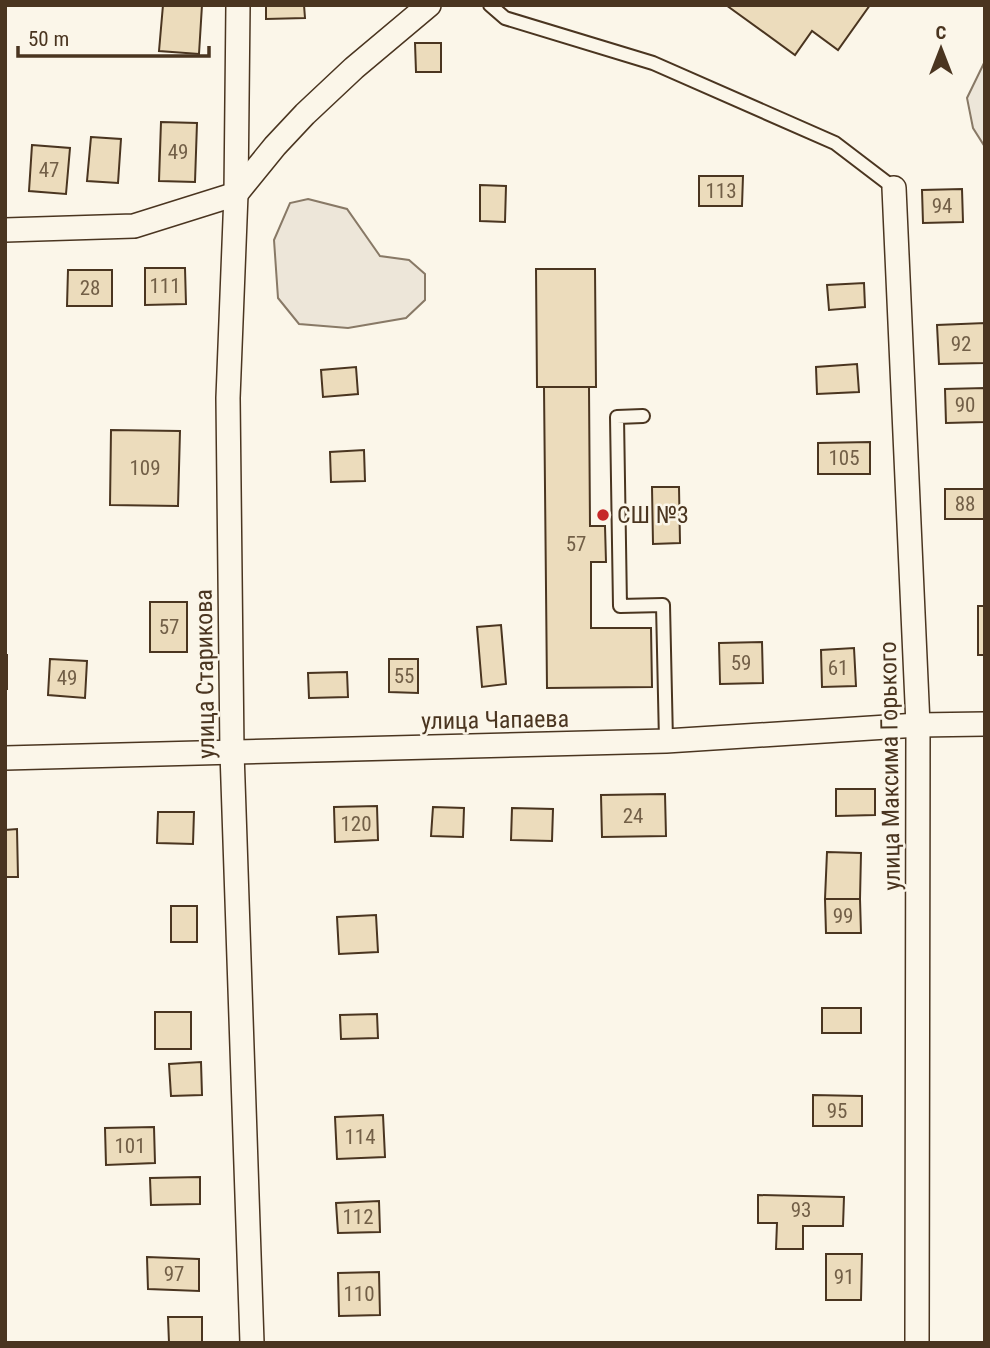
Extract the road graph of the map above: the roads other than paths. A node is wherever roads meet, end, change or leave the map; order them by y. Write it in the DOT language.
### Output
graph roads {
  1 [pos="238,5"];
  2 [pos="429,5"];
  3 [pos="490,5"];
  4 [pos="894,188"];
  5 [pos="236,194"];
  6 [pos="5,230"];
  7 [pos="643,416"];
  8 [pos="985,724"];
  9 [pos="918,725"];
  10 [pos="666,741"];
  11 [pos="232,752"];
  12 [pos="5,758"];
  13 [pos="252,1343"];
  14 [pos="917,1343"];
  1 -- 5 [label="street, улица Старикова"];
  2 -- 5 [label="street"];
  3 -- 4 [label="lane"];
  4 -- 9 [label="street, улица Максима Горького"];
  5 -- 6 [label="street"];
  5 -- 11 [label="street, улица Старикова"];
  7 -- 10 [label="lane"];
  8 -- 9 [label="street, улица Чапаева"];
  9 -- 10 [label="street, улица Чапаева"];
  9 -- 14 [label="street, улица Максима Горького"];
  10 -- 11 [label="street, улица Чапаева"];
  11 -- 12 [label="street, улица Чапаева"];
  11 -- 13 [label="street, улица Старикова"];
}
